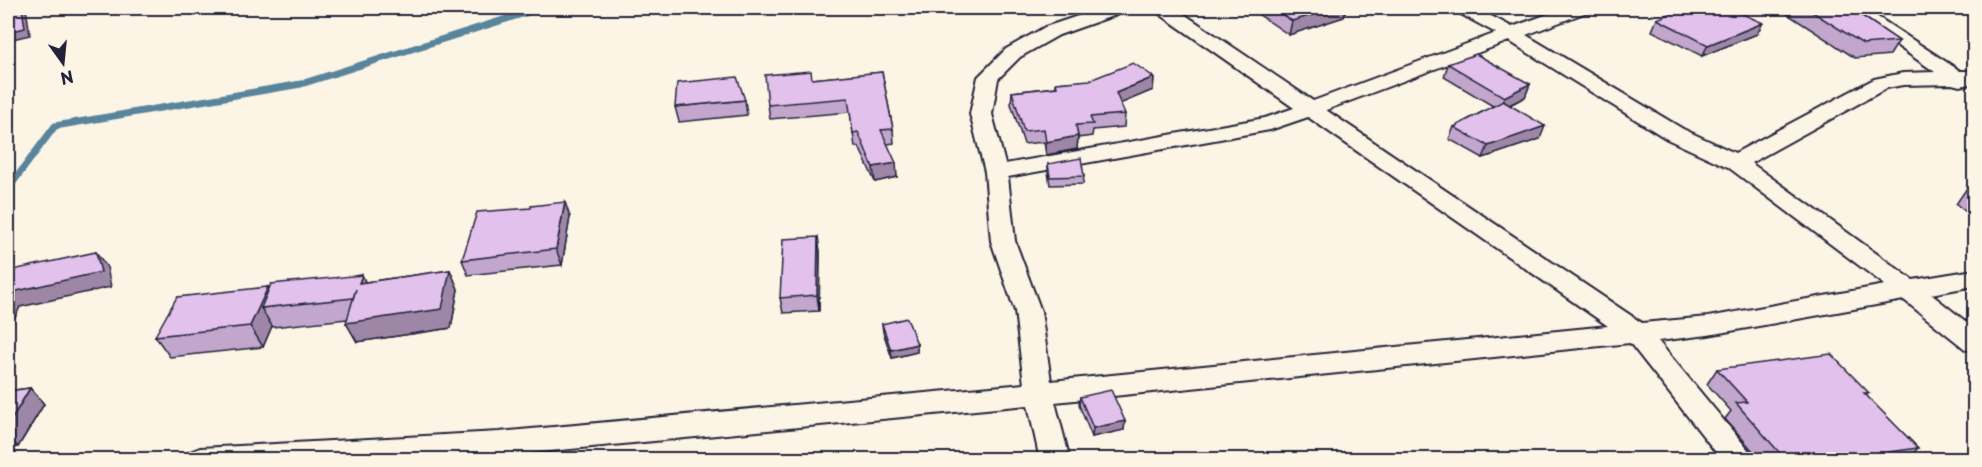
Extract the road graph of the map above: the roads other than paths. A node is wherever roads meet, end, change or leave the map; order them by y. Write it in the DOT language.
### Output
graph roads {
  1 [pos="1118,8"];
  2 [pos="1163,8"];
  3 [pos="1463,8"];
  4 [pos="1581,8"];
  5 [pos="1851,8"];
  6 [pos="1509,33"];
  7 [pos="1969,82"];
  8 [pos="1311,109"];
  9 [pos="1736,162"];
  10 [pos="996,172"];
  11 [pos="1974,278"];
  12 [pos="1906,288"];
  13 [pos="1637,333"];
  14 [pos="1974,342"];
  15 [pos="1040,393"];
  16 [pos="200,459"];
  17 [pos="1055,459"];
  18 [pos="1740,459"];
  1 -- 10 [label="street"];
  2 -- 8 [label="street"];
  3 -- 6 [label="street"];
  4 -- 6 [label="street"];
  5 -- 7 [label="street"];
  6 -- 8 [label="street"];
  6 -- 9 [label="street"];
  7 -- 9 [label="street"];
  8 -- 10 [label="street"];
  8 -- 13 [label="street"];
  9 -- 12 [label="street"];
  10 -- 15 [label="street"];
  11 -- 12 [label="street"];
  12 -- 13 [label="street"];
  12 -- 14 [label="street"];
  13 -- 15 [label="street"];
  13 -- 18 [label="street"];
  15 -- 16 [label="street"];
  15 -- 17 [label="street"];
}
